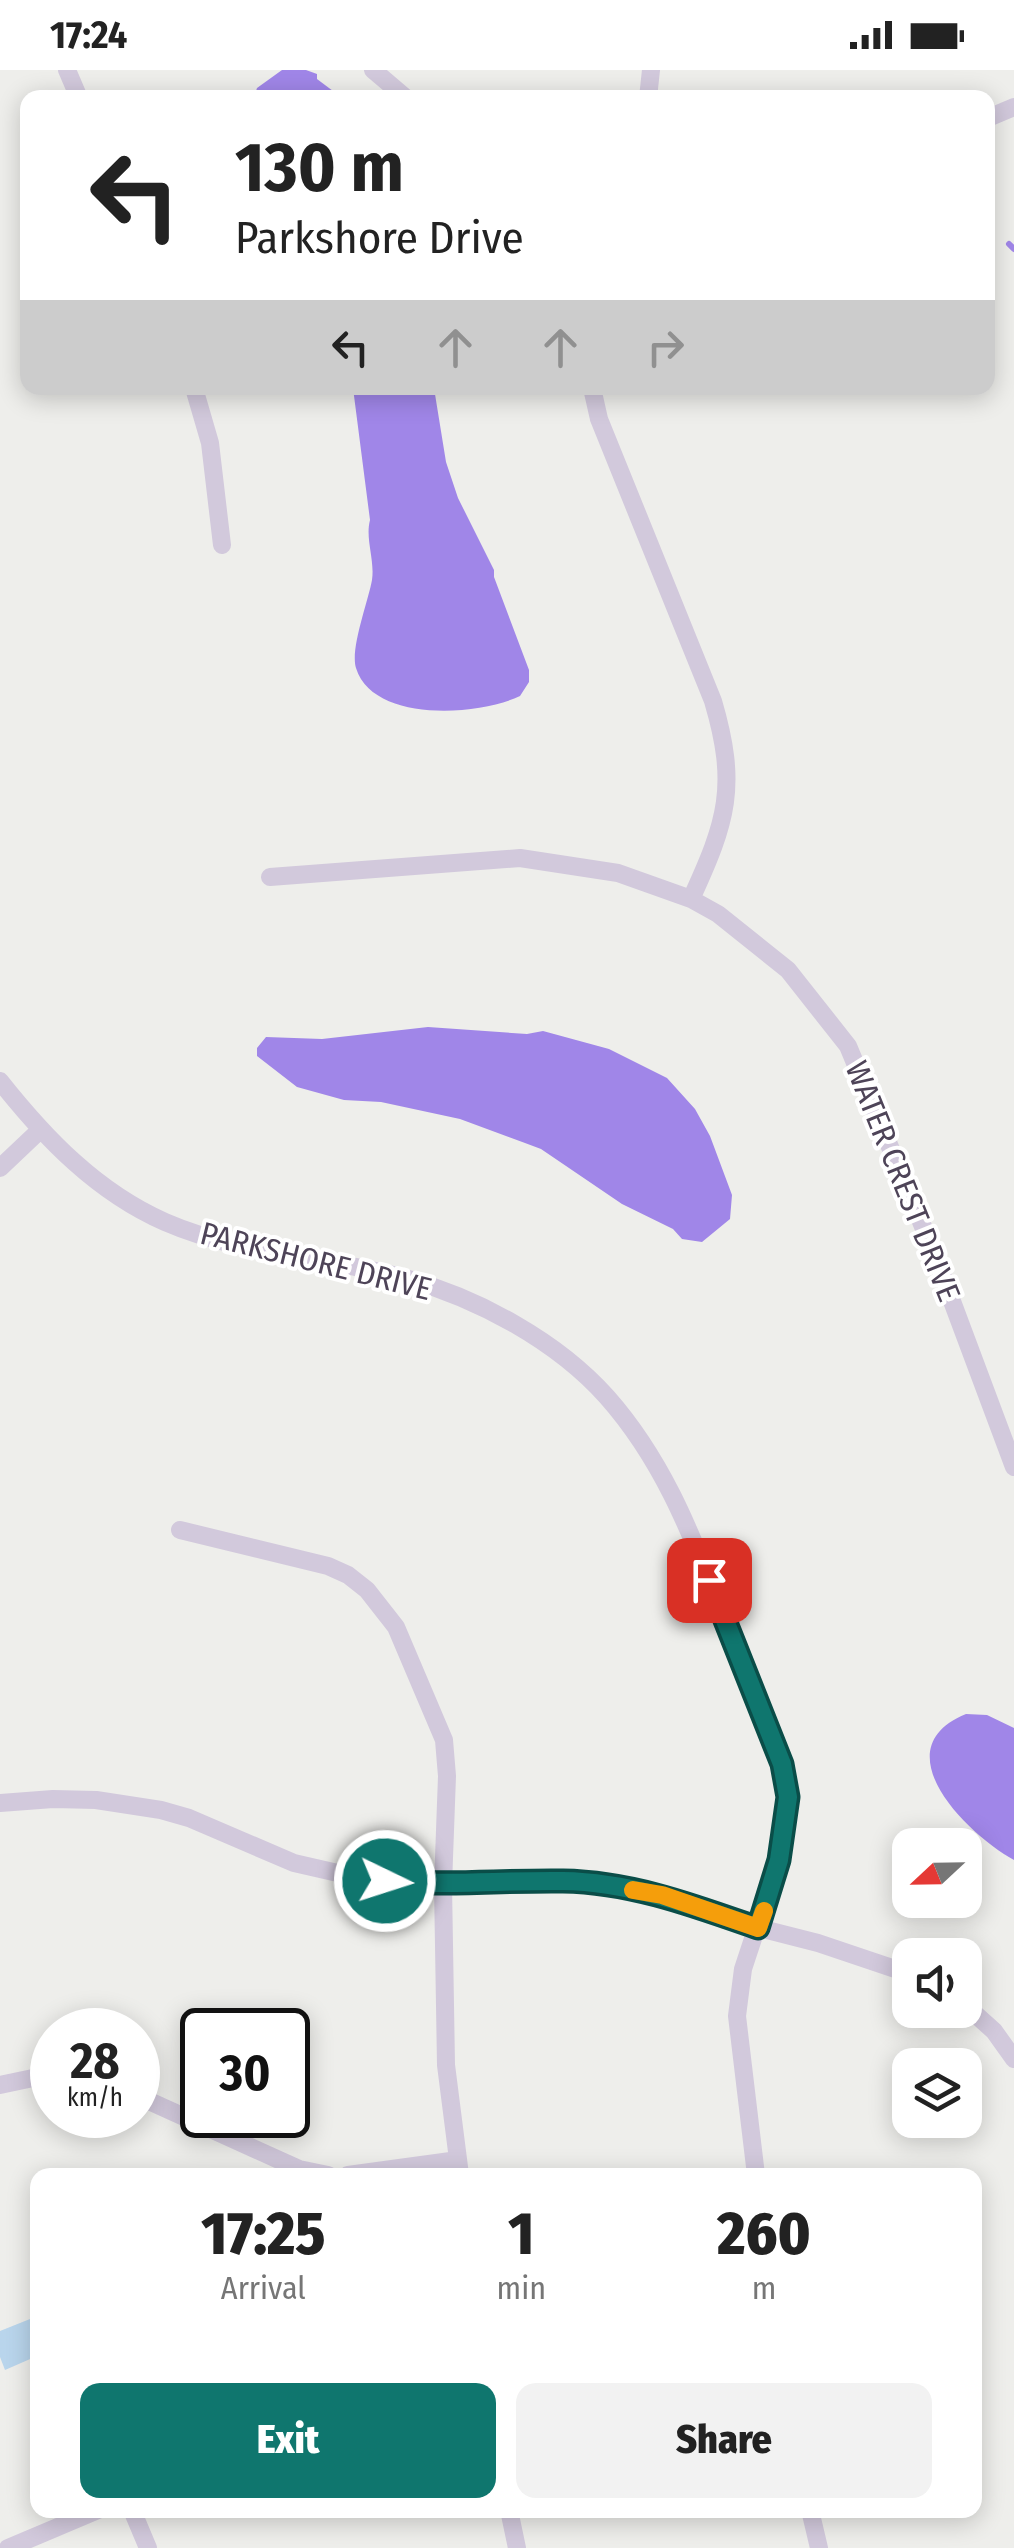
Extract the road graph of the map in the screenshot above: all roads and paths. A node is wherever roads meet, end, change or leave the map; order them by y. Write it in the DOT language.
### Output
graph roads {
  1 [pos="373,70"];
  2 [pos="397,90"];
  3 [pos="196,395"];
  4 [pos="594,395"];
  5 [pos="222,545"];
  6 [pos="270,877"];
  7 [pos="690,899"];
  8 [pos="0,1082"];
  9 [pos="39,1131"];
  10 [pos="0,1168"];
  11 [pos="1014,1466"];
  12 [pos="180,1530"];
  13 [pos="0,1803"];
  14 [pos="443,1885"];
  15 [pos="758,1928"];
  16 [pos="892,1968"];
  17 [pos="982,2020"];
  18 [pos="1014,2059"];
  19 [pos="30,2079"];
  20 [pos="0,2085"];
  21 [pos="160,2106"];
  22 [pos="297,2168"];
  23 [pos="459,2168"];
  24 [pos="755,2168"];
  25 [pos="79,2518"];
  26 [pos="135,2518"];
  27 [pos="511,2518"];
  28 [pos="812,2518"];
  29 [pos="8,2548"];
  30 [pos="148,2548"];
  31 [pos="518,2548"];
  32 [pos="819,2548"];
  1 -- 2 [label="street"];
  3 -- 5 [label="street"];
  4 -- 7 [label="street"];
  6 -- 7 [label="street, WATER CREST DRIVE"];
  7 -- 11 [label="street, WATER CREST DRIVE"];
  8 -- 9 [label="street, PARKSHORE DRIVE"];
  9 -- 10 [label="street"];
  9 -- 15 [label="street, PARKSHORE DRIVE"];
  12 -- 14 [label="street"];
  13 -- 14 [label="street"];
  14 -- 15 [label="street"];
  14 -- 23 [label="street"];
  15 -- 16 [label="street"];
  15 -- 24 [label="street, PARKSHORE DRIVE"];
  17 -- 18 [label="street"];
  19 -- 20 [label="street"];
  21 -- 22 [label="street"];
  25 -- 29 [label="street"];
  26 -- 30 [label="street"];
  27 -- 31 [label="street"];
  28 -- 32 [label="street"];
}
